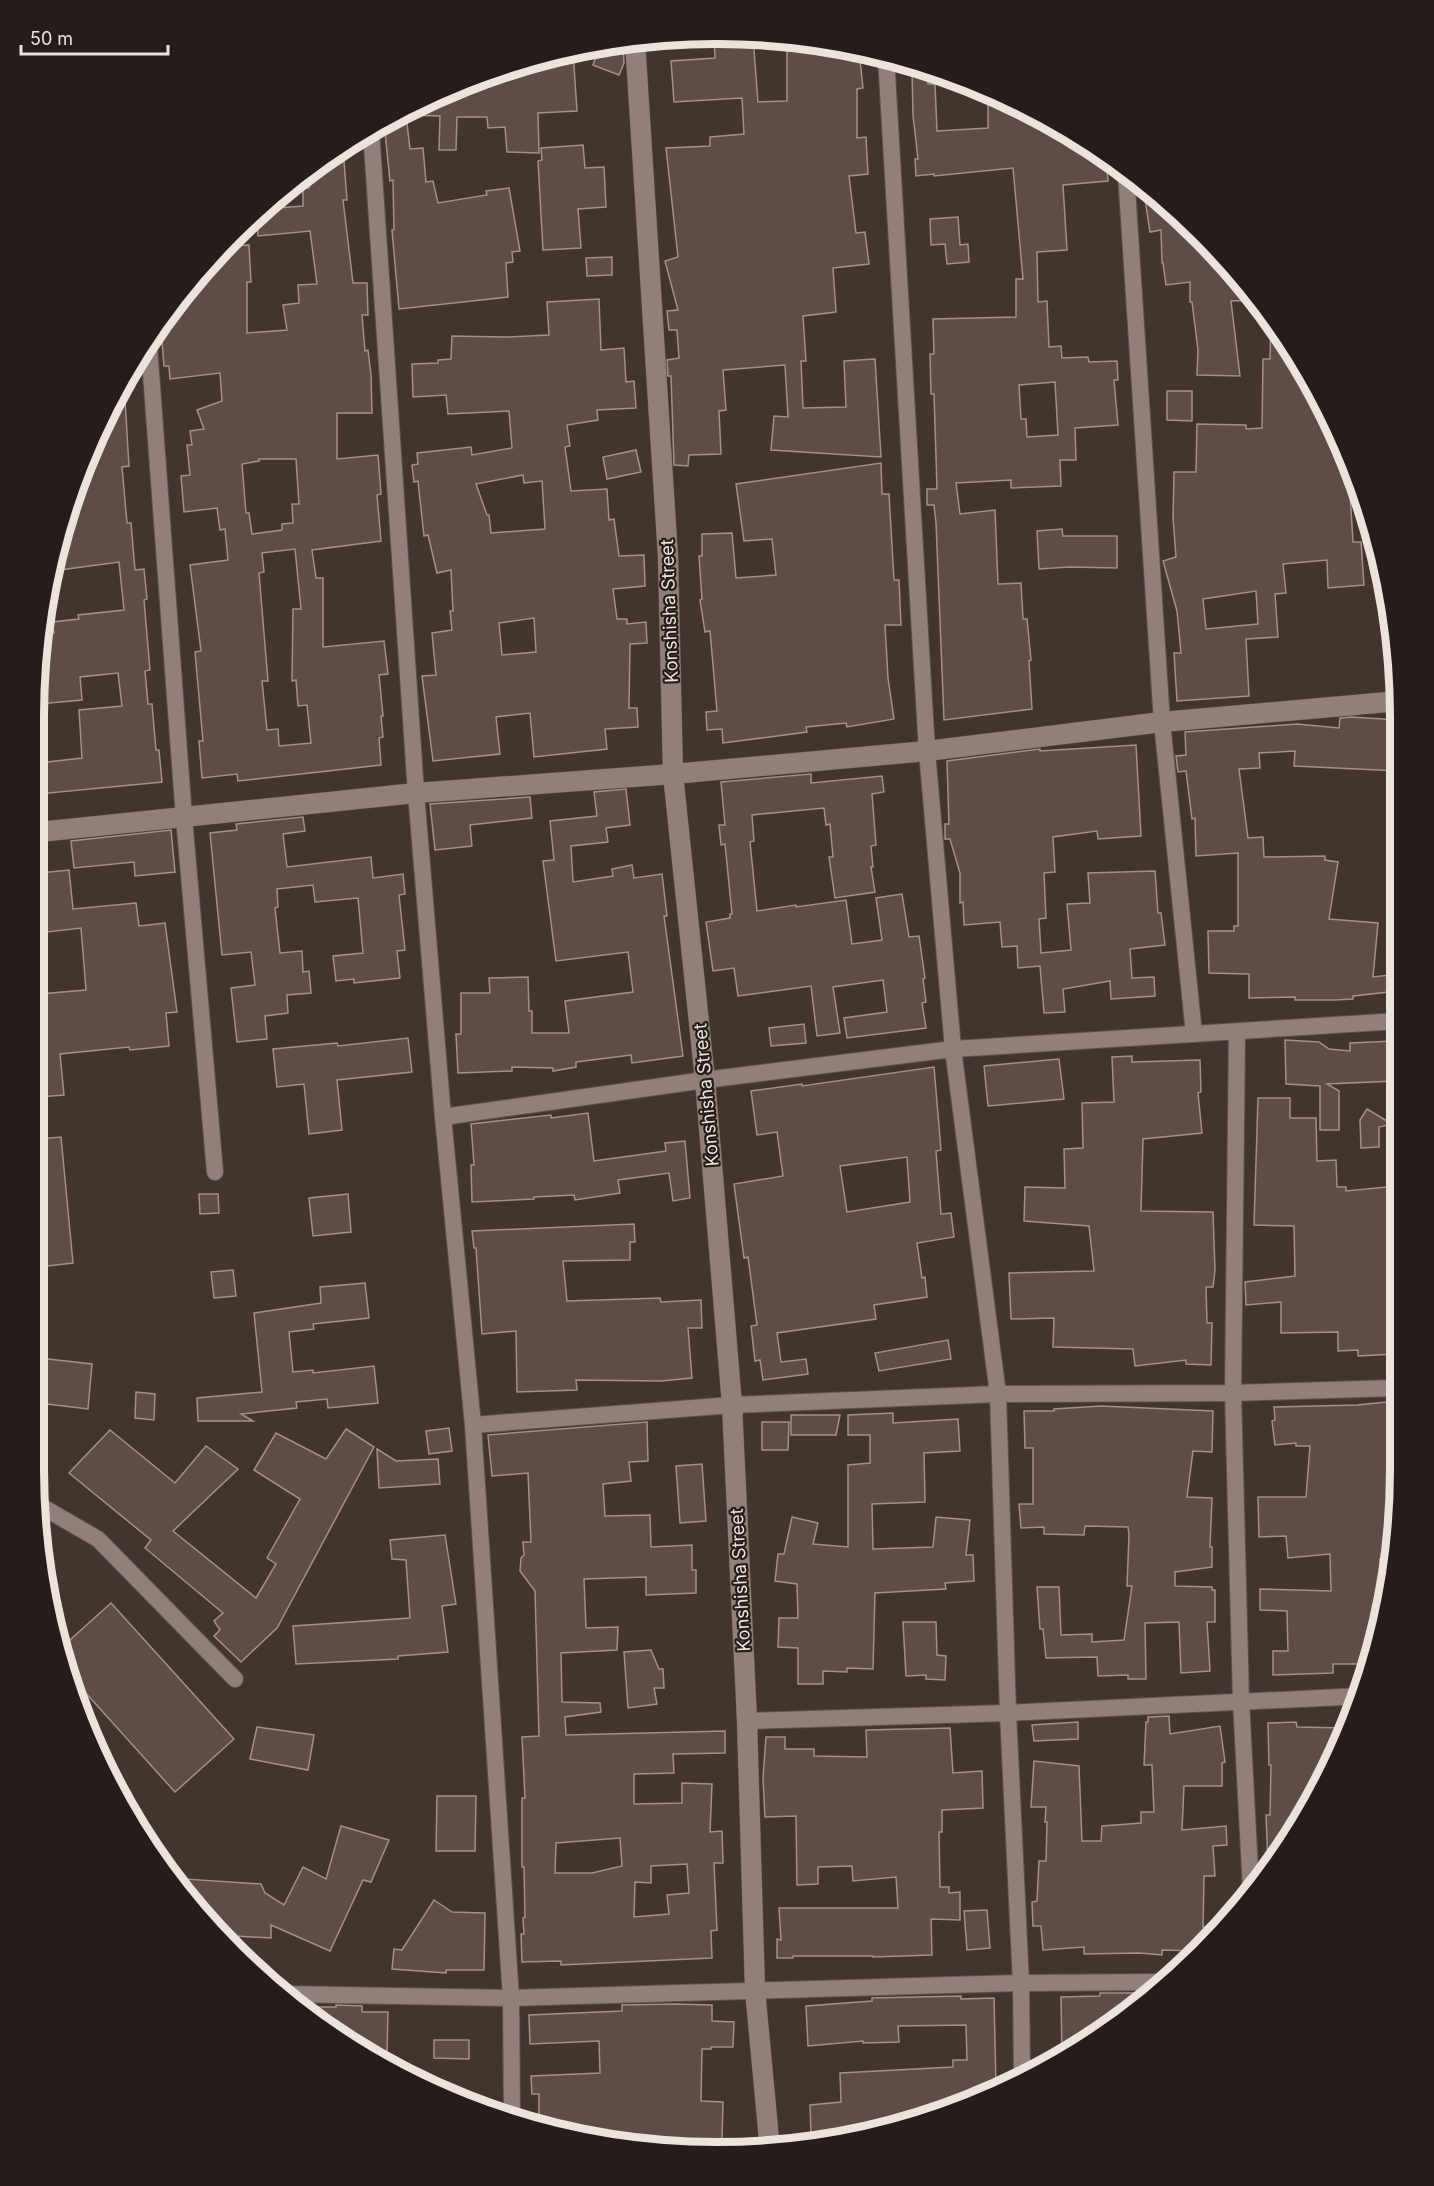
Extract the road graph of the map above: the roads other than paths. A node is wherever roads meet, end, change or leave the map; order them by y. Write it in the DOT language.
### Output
graph roads {
  1 [pos="636,48"];
  2 [pos="886,65"];
  3 [pos="372,139"];
  4 [pos="1127,183"];
  5 [pos="150,355"];
  6 [pos="1390,702"];
  7 [pos="1162,722"];
  8 [pos="927,751"];
  9 [pos="674,774"];
  10 [pos="416,794"];
  11 [pos="184,818"];
  12 [pos="44,832"];
  13 [pos="1390,1022"];
  14 [pos="1237,1032"];
  15 [pos="1194,1034"];
  16 [pos="953,1049"];
  17 [pos="705,1080"];
  18 [pos="443,1117"];
  19 [pos="215,1172"];
  20 [pos="1390,1388"];
  21 [pos="1233,1393"];
  22 [pos="998,1394"];
  23 [pos="732,1405"];
  24 [pos="473,1425"];
  25 [pos="45,1508"];
  26 [pos="235,1679"];
  27 [pos="1351,1696"];
  28 [pos="1241,1701"];
  29 [pos="1008,1713"];
  30 [pos="747,1721"];
  31 [pos="1250,1880"];
  32 [pos="1152,1982"];
  33 [pos="1021,1983"];
  34 [pos="755,1990"];
  35 [pos="296,1994"];
  36 [pos="510,1998"];
  37 [pos="1022,2069"];
  38 [pos="512,2110"];
  39 [pos="769,2140"];
  1 -- 9 [label="street, Konshisha Street"];
  2 -- 8 [label="street"];
  3 -- 10 [label="street"];
  4 -- 7 [label="street"];
  5 -- 11 [label="street"];
  6 -- 7 [label="street"];
  7 -- 8 [label="street"];
  7 -- 15 [label="street"];
  8 -- 9 [label="street"];
  8 -- 16 [label="street"];
  9 -- 10 [label="street"];
  9 -- 17 [label="street, Konshisha Street"];
  10 -- 11 [label="street"];
  10 -- 18 [label="street"];
  11 -- 12 [label="street"];
  11 -- 19 [label="street"];
  13 -- 14 [label="street"];
  14 -- 15 [label="street"];
  14 -- 21 [label="street"];
  15 -- 16 [label="street"];
  16 -- 17 [label="street"];
  16 -- 22 [label="street"];
  17 -- 18 [label="street"];
  17 -- 23 [label="street, Konshisha Street"];
  18 -- 24 [label="street"];
  20 -- 21 [label="street"];
  21 -- 22 [label="street"];
  21 -- 28 [label="street"];
  22 -- 23 [label="street"];
  22 -- 29 [label="street"];
  23 -- 24 [label="street"];
  23 -- 30 [label="street, Konshisha Street"];
  24 -- 36 [label="street"];
  25 -- 26 [label="street"];
  27 -- 28 [label="street"];
  28 -- 29 [label="street"];
  28 -- 31 [label="street"];
  29 -- 30 [label="street"];
  29 -- 33 [label="street"];
  30 -- 34 [label="street, Konshisha Street"];
  32 -- 33 [label="street"];
  33 -- 34 [label="street"];
  33 -- 37 [label="street"];
  34 -- 36 [label="street"];
  34 -- 39 [label="street, Konshisha Street"];
  35 -- 36 [label="street"];
  36 -- 38 [label="street"];
}
